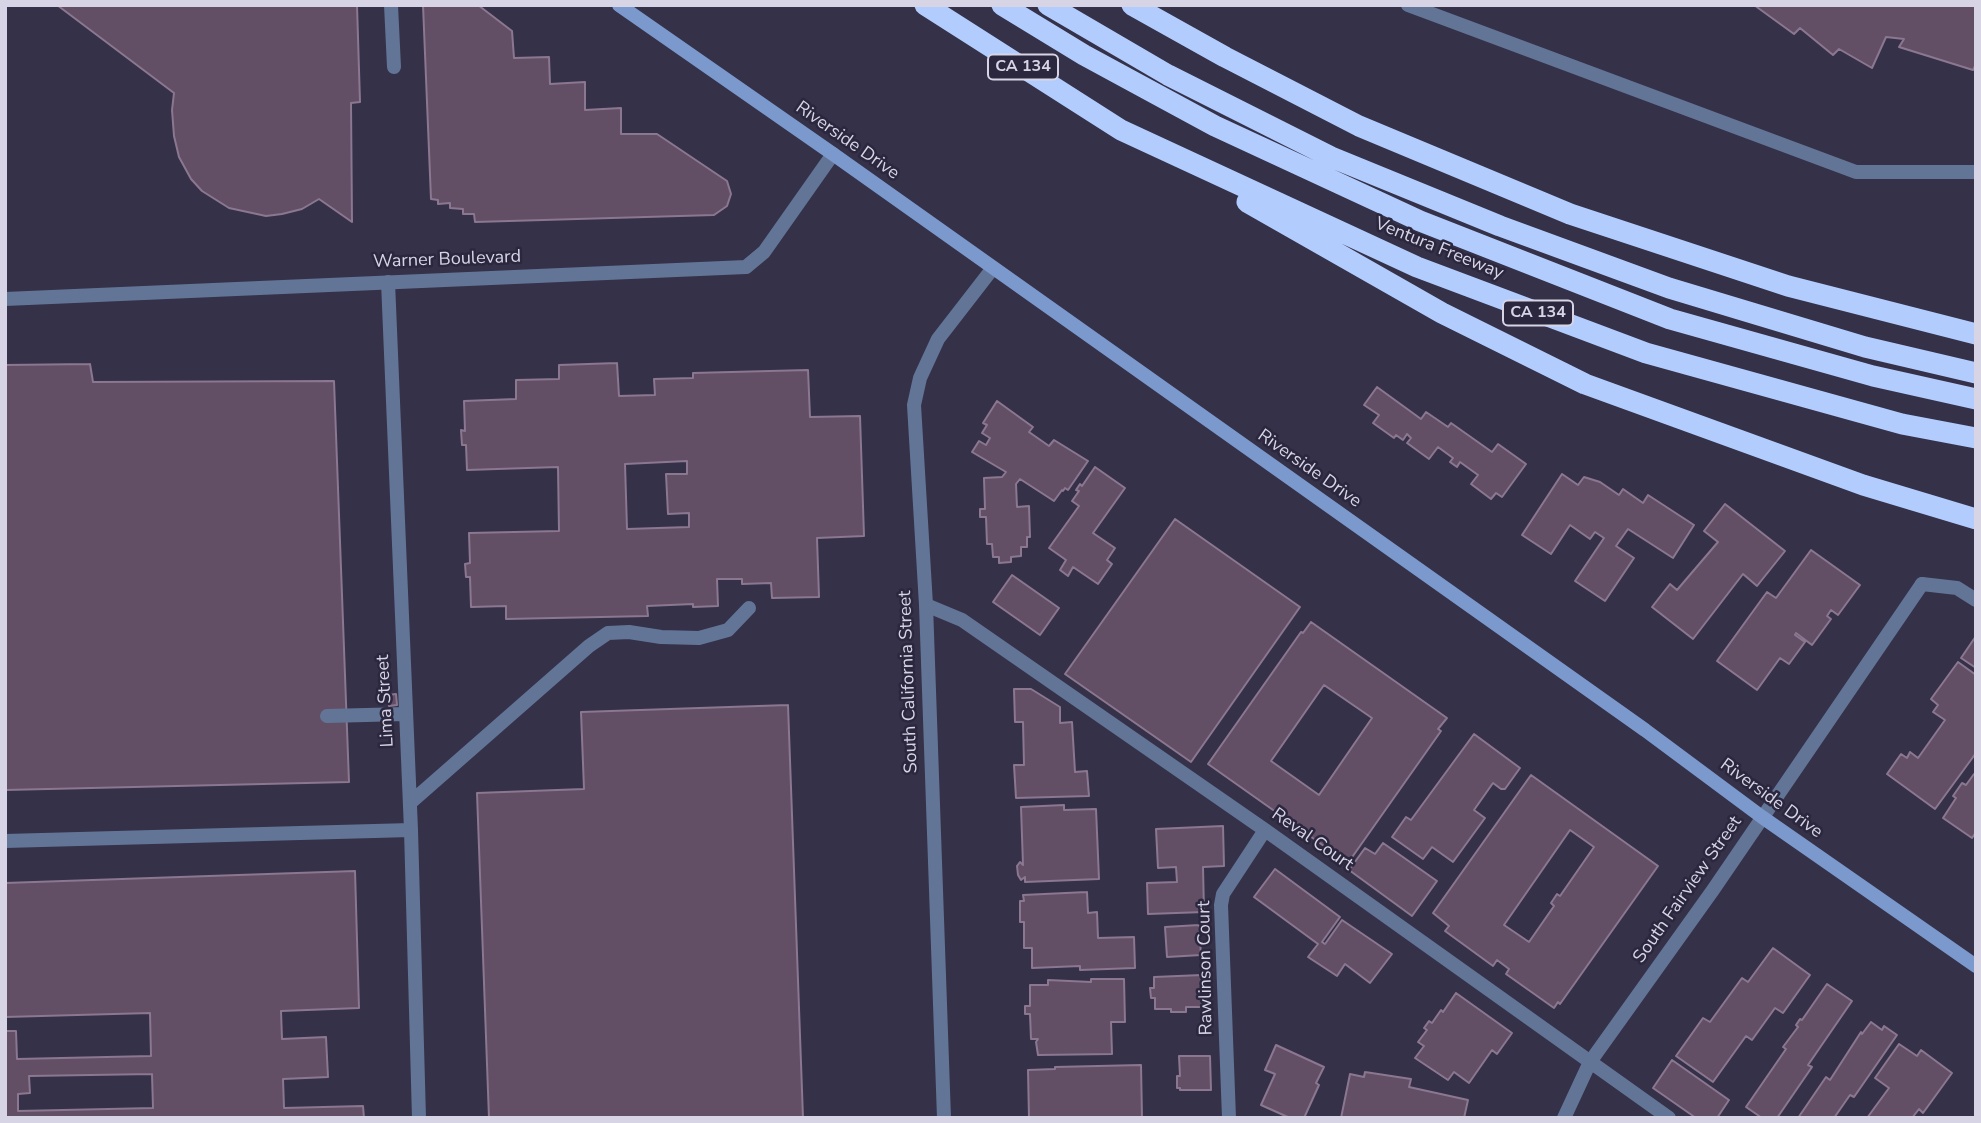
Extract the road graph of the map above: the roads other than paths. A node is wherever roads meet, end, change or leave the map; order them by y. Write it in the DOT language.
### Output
graph roads {
  1 [pos="391,5"];
  2 [pos="619,5"];
  3 [pos="925,5"];
  4 [pos="1002,5"];
  5 [pos="1048,5"];
  6 [pos="1132,5"];
  7 [pos="1408,5"];
  8 [pos="394,67"];
  9 [pos="1121,130"];
  10 [pos="833,154"];
  11 [pos="1976,172"];
  12 [pos="993,268"];
  13 [pos="388,282"];
  14 [pos="5,299"];
  15 [pos="1976,334"];
  16 [pos="1976,373"];
  17 [pos="1976,399"];
  18 [pos="1976,438"];
  19 [pos="1976,519"];
  20 [pos="1976,600"];
  21 [pos="926,605"];
  22 [pos="749,608"];
  23 [pos="405,714"];
  24 [pos="327,716"];
  25 [pos="410,803"];
  26 [pos="1762,817"];
  27 [pos="411,830"];
  28 [pos="1265,830"];
  29 [pos="5,842"];
  30 [pos="1976,966"];
  31 [pos="1590,1062"];
  32 [pos="419,1118"];
  33 [pos="944,1118"];
  34 [pos="1229,1118"];
  35 [pos="1564,1118"];
  36 [pos="1669,1118"];
  1 -- 8 [label="street"];
  2 -- 10 [label="main road, Riverside Drive"];
  3 -- 9 [label="highway, Ventura Freeway / CA 134"];
  4 -- 17 [label="highway"];
  5 -- 16 [label="highway"];
  6 -- 15 [label="highway"];
  7 -- 11 [label="street"];
  9 -- 18 [label="highway, Ventura Freeway / CA 134"];
  9 -- 19 [label="highway"];
  10 -- 12 [label="main road, Riverside Drive"];
  10 -- 13 [label="street, Warner Boulevard"];
  12 -- 21 [label="street, South California Street"];
  12 -- 26 [label="main road, Riverside Drive"];
  13 -- 14 [label="street, Warner Boulevard"];
  13 -- 23 [label="street, Lima Street"];
  20 -- 26 [label="street, South Fairview Street"];
  21 -- 28 [label="street, Reval Court"];
  21 -- 33 [label="street, South California Street"];
  22 -- 25 [label="street"];
  23 -- 24 [label="street"];
  23 -- 25 [label="street, Lima Street"];
  25 -- 27 [label="street, Lima Street"];
  26 -- 30 [label="main road, Riverside Drive"];
  26 -- 31 [label="street, South Fairview Street"];
  27 -- 29 [label="street"];
  27 -- 32 [label="street, Lima Street"];
  28 -- 31 [label="street, Reval Court"];
  28 -- 34 [label="street, Rawlinson Court"];
  31 -- 35 [label="street, South Fairview Street"];
  31 -- 36 [label="street, Reval Court"];
}
